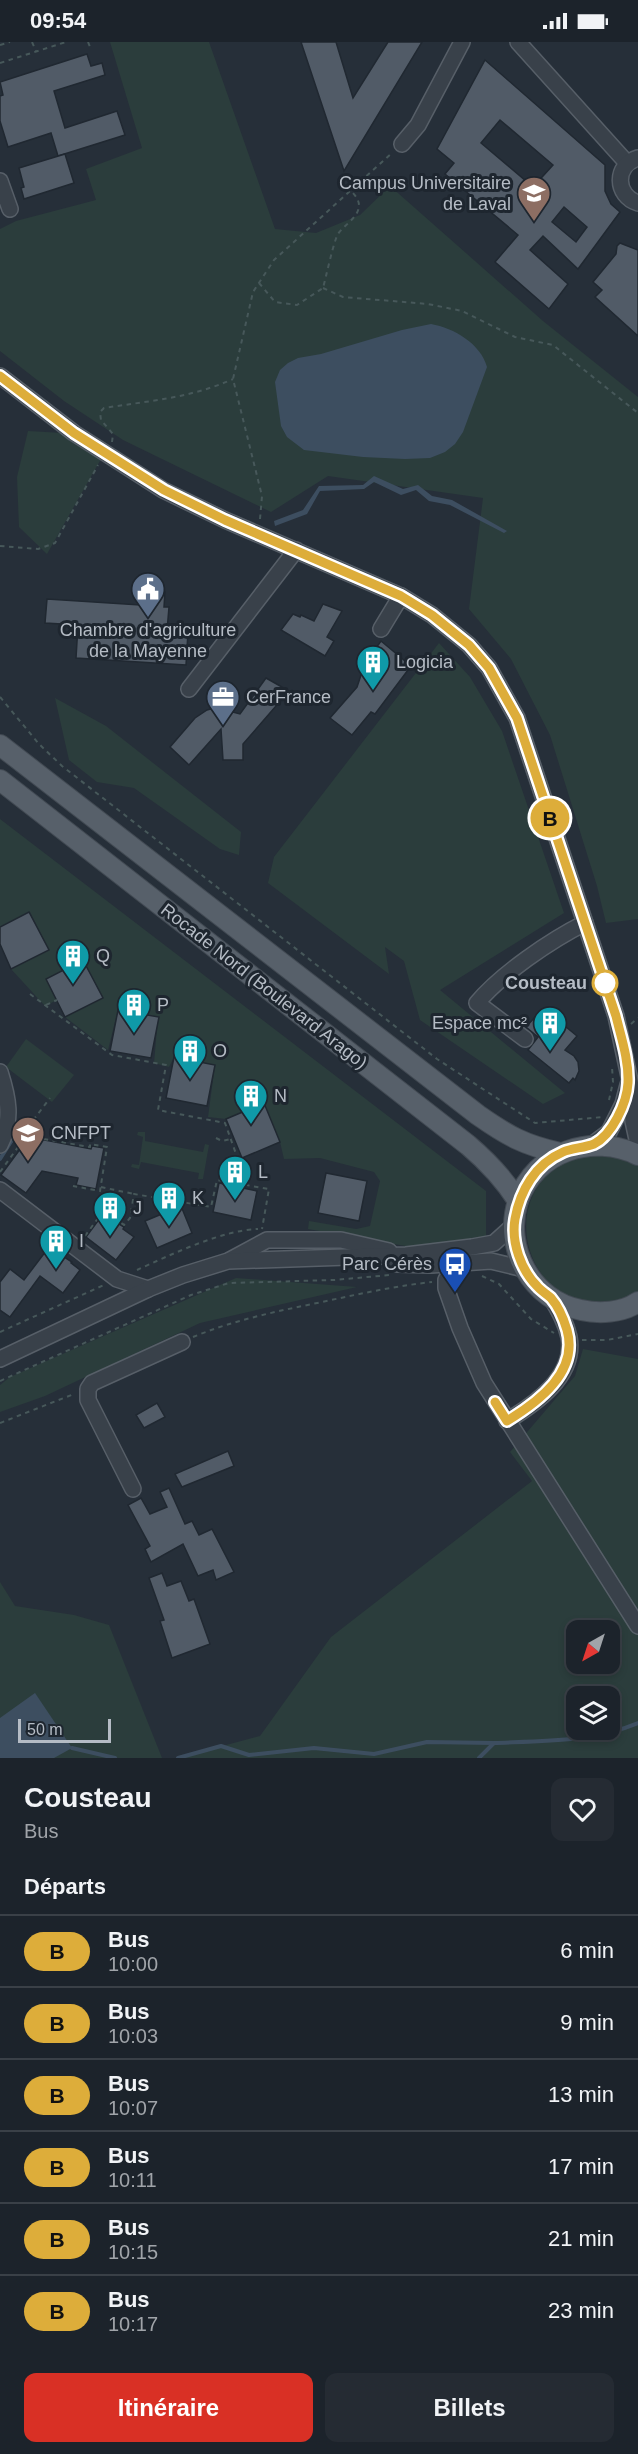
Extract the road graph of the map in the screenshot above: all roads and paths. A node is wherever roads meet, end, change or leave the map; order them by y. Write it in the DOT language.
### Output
graph roads {
  1 [pos="10,42"];
  2 [pos="32,42"];
  3 [pos="66,42"];
  4 [pos="88,42"];
  5 [pos="462,42"];
  6 [pos="518,42"];
  7 [pos="0,45"];
  8 [pos="90,47"];
  9 [pos="36,52"];
  10 [pos="0,63"];
  11 [pos="402,144"];
  12 [pos="633,160"];
  13 [pos="0,181"];
  14 [pos="351,191"];
  15 [pos="638,203"];
  16 [pos="10,209"];
  17 [pos="259,283"];
  18 [pos="322,288"];
  19 [pos="0,376"];
  20 [pos="233,379"];
  21 [pos="638,413"];
  22 [pos="103,437"];
  23 [pos="109,447"];
  24 [pos="256,533"];
  25 [pos="0,546"];
  26 [pos="296,550"];
  27 [pos="401,596"];
  28 [pos="381,629"];
  29 [pos="189,689"];
  30 [pos="0,697"];
  31 [pos="0,745"];
  32 [pos="0,780"];
  33 [pos="585,923"];
  34 [pos="30,994"];
  35 [pos="57,1000"];
  36 [pos="45,1006"];
  37 [pos="638,1018"];
  38 [pos="631,1024"];
  39 [pos="525,1039"];
  40 [pos="619,1062"];
  41 [pos="0,1072"];
  42 [pos="50,1098"];
  43 [pos="610,1118"];
  44 [pos="26,1136"];
  45 [pos="216,1138"];
  46 [pos="231,1139"];
  47 [pos="593,1144"];
  48 [pos="638,1144"];
  49 [pos="0,1145"];
  50 [pos="560,1153"];
  51 [pos="638,1155"];
  52 [pos="0,1172"];
  53 [pos="238,1184"];
  54 [pos="73,1186"];
  55 [pos="100,1187"];
  56 [pos="0,1190"];
  57 [pos="134,1194"];
  58 [pos="155,1197"];
  59 [pos="518,1201"];
  60 [pos="162,1211"];
  61 [pos="514,1225"];
  62 [pos="262,1229"];
  63 [pos="76,1248"];
  64 [pos="406,1255"];
  65 [pos="307,1259"];
  66 [pos="228,1261"];
  67 [pos="456,1264"];
  68 [pos="524,1269"];
  69 [pos="398,1274"];
  70 [pos="427,1276"];
  71 [pos="476,1277"];
  72 [pos="446,1280"];
  73 [pos="148,1289"];
  74 [pos="552,1299"];
  75 [pos="636,1304"];
  76 [pos="638,1334"];
  77 [pos="570,1339"];
  78 [pos="182,1342"];
  79 [pos="0,1359"];
  80 [pos="0,1381"];
  81 [pos="88,1389"];
  82 [pos="507,1421"];
  83 [pos="0,1423"];
  84 [pos="133,1489"];
  85 [pos="638,1626"];
  1 -- 7 [label="path"];
  2 -- 9 [label="path"];
  3 -- 9 [label="path"];
  4 -- 8 [label="path"];
  5 -- 11 [label="street"];
  6 -- 12 [label="street"];
  9 -- 10 [label="path"];
  11 -- 14 [label="path"];
  12 -- 15 [label="street"];
  13 -- 16 [label="street"];
  14 -- 17 [label="path"];
  14 -- 18 [label="path"];
  17 -- 18 [label="path"];
  17 -- 20 [label="path"];
  18 -- 21 [label="path"];
  19 -- 23 [label="street"];
  20 -- 23 [label="path"];
  20 -- 24 [label="path"];
  22 -- 23 [label="path"];
  23 -- 24 [label="street"];
  23 -- 25 [label="path"];
  24 -- 26 [label="street"];
  26 -- 27 [label="street"];
  26 -- 29 [label="street"];
  27 -- 28 [label="street"];
  27 -- 33 [label="street"];
  30 -- 43 [label="path"];
  31 -- 50 [label="main road"];
  32 -- 59 [label="main road, Rocade Nord (Boulevard Arago)"];
  33 -- 39 [label="street"];
  33 -- 40 [label="street"];
  34 -- 36 [label="path"];
  35 -- 36 [label="path"];
  36 -- 46 [label="path"];
  37 -- 38 [label="path"];
  40 -- 43 [label="path"];
  40 -- 43 [label="street"];
  40 -- 48 [label="street"];
  41 -- 49 [label="street"];
  42 -- 44 [label="path"];
  43 -- 47 [label="street"];
  44 -- 52 [label="path"];
  44 -- 55 [label="path"];
  45 -- 46 [label="path"];
  46 -- 53 [label="path"];
  47 -- 50 [label="main road"];
  47 -- 51 [label="main road"];
  50 -- 59 [label="main road"];
  53 -- 58 [label="path"];
  53 -- 62 [label="path"];
  54 -- 55 [label="path"];
  55 -- 57 [label="path"];
  56 -- 63 [label="street"];
  57 -- 58 [label="path"];
  57 -- 63 [label="path"];
  58 -- 60 [label="path"];
  59 -- 61 [label="main road"];
  61 -- 64 [label="street"];
  61 -- 68 [label="main road"];
  63 -- 73 [label="street"];
  64 -- 65 [label="street"];
  64 -- 66 [label="street"];
  65 -- 66 [label="street"];
  65 -- 67 [label="street"];
  66 -- 73 [label="street"];
  67 -- 68 [label="street"];
  67 -- 72 [label="street"];
  68 -- 74 [label="main road"];
  69 -- 80 [label="path"];
  70 -- 72 [label="path"];
  71 -- 77 [label="path"];
  72 -- 78 [label="path"];
  72 -- 82 [label="street"];
  73 -- 79 [label="street"];
  74 -- 75 [label="main road"];
  74 -- 77 [label="street"];
  76 -- 77 [label="path"];
  77 -- 82 [label="street"];
  78 -- 81 [label="street"];
  81 -- 83 [label="path"];
  81 -- 84 [label="street"];
  82 -- 85 [label="street"];
}
